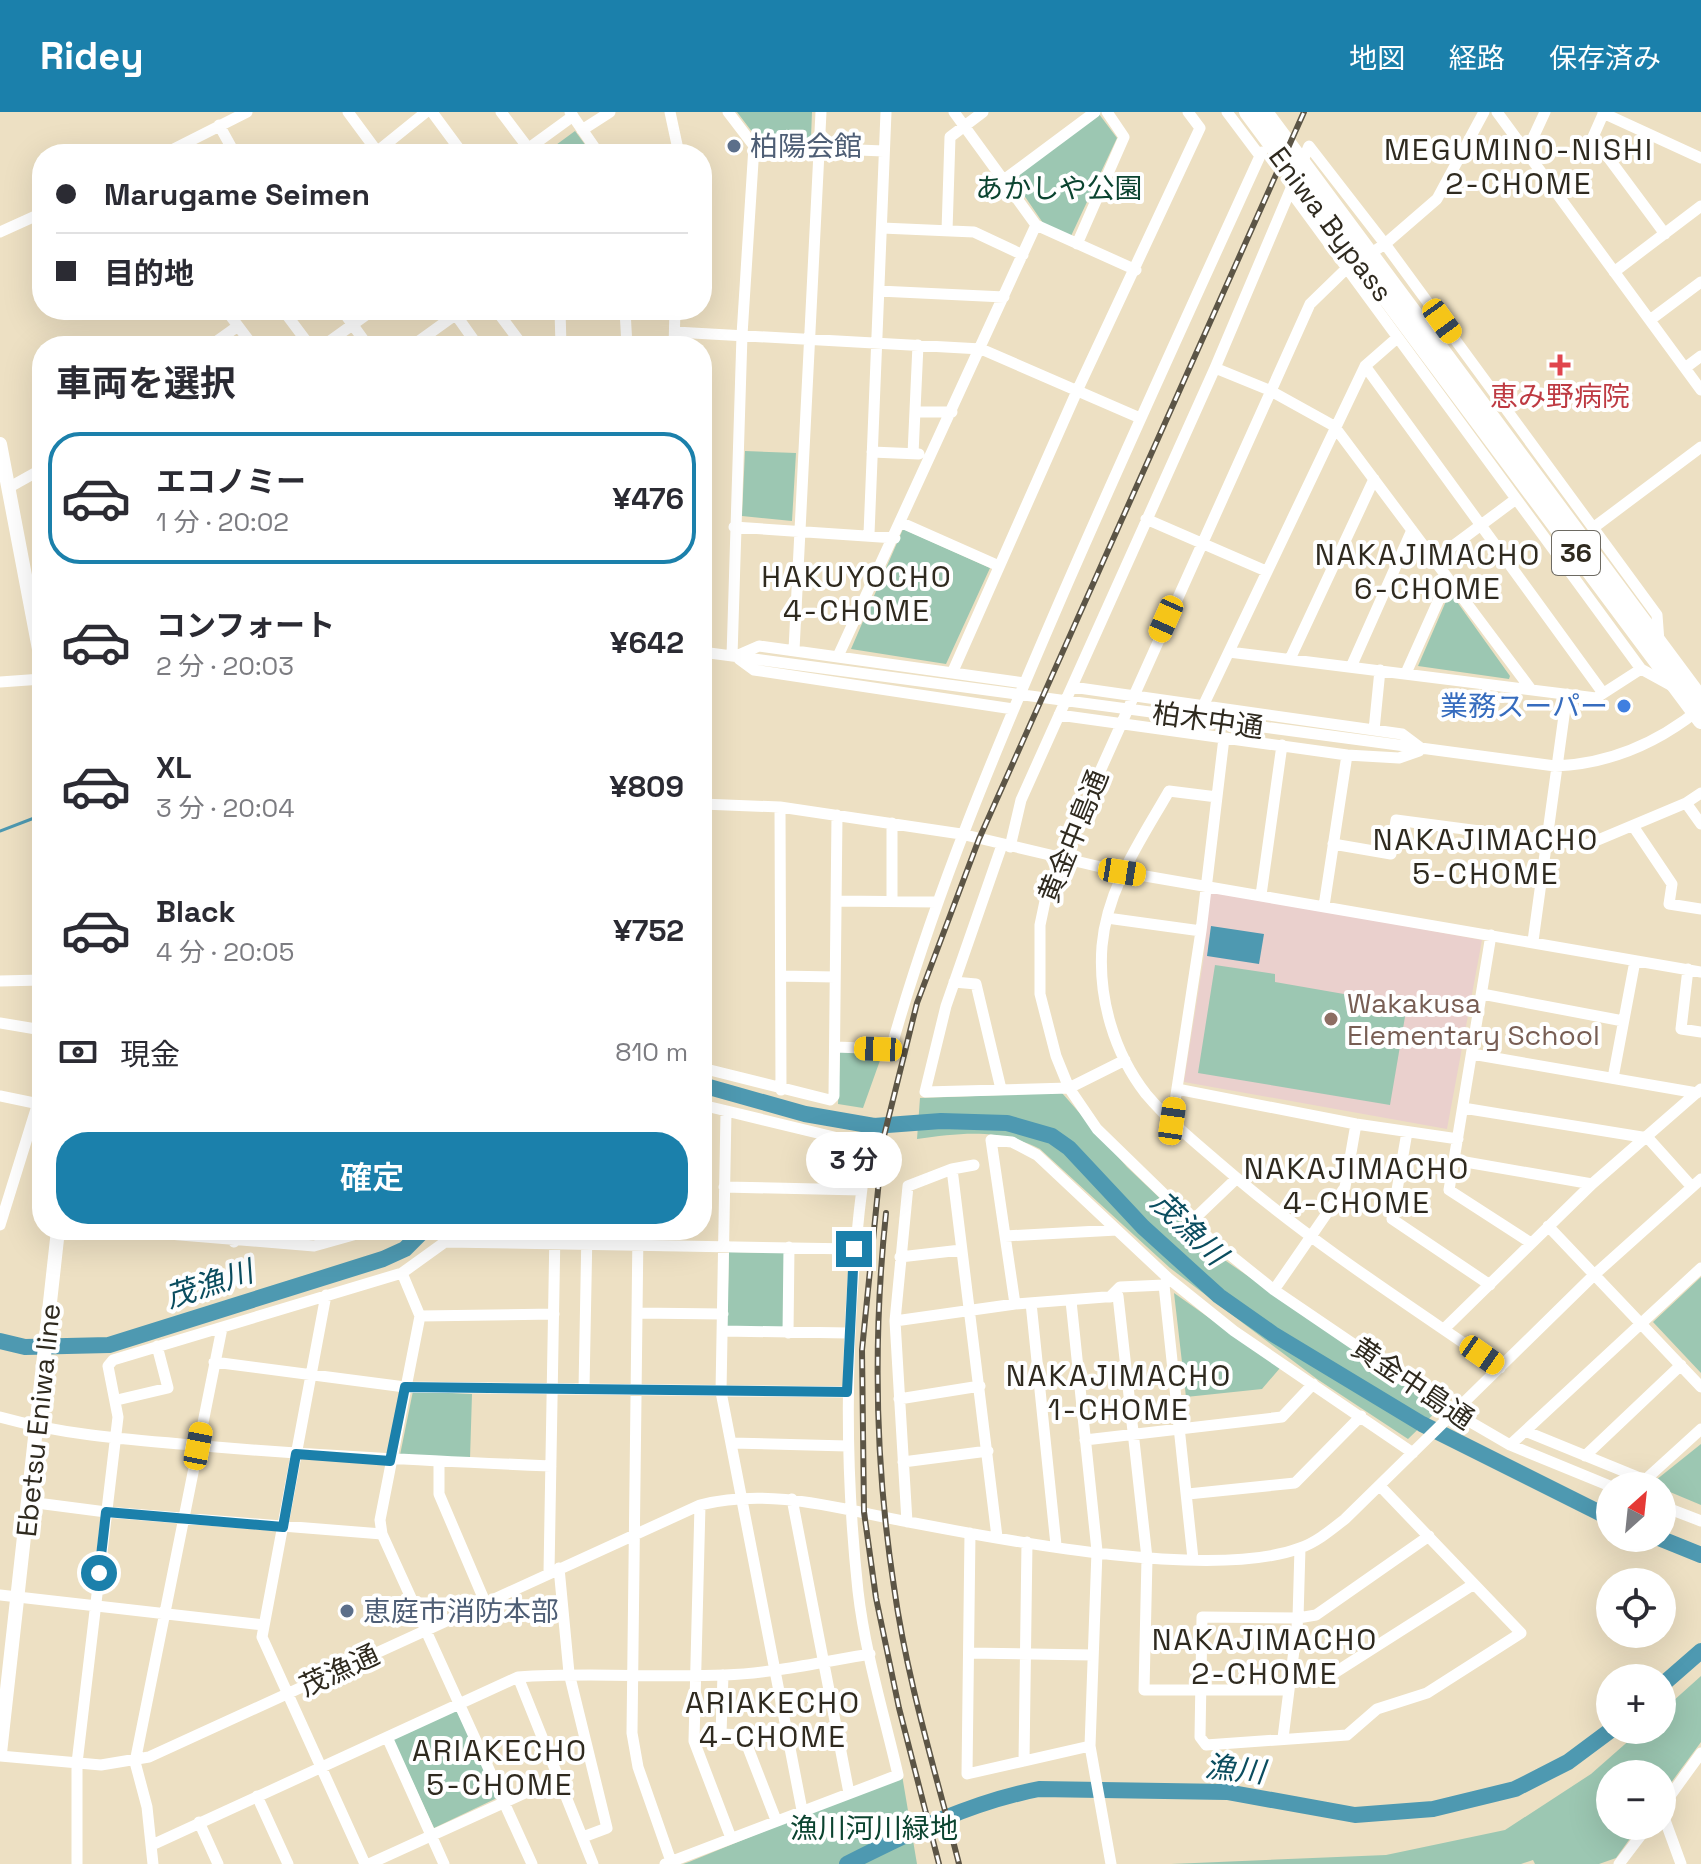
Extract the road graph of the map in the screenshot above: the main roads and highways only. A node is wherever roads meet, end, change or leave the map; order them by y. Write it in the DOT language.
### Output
graph roads {
  1 [pos="1247,112"];
  2 [pos="1265,112"];
  3 [pos="1456,380"];
  4 [pos="0,444"];
  5 [pos="6,509"];
  6 [pos="32,622"];
  7 [pos="1700,710"];
  8 [pos="57,1240"];
  9 [pos="0,1754"];
  1 -- 3 [label="highway, Eniwa Bypass / 36"];
  2 -- 3 [label="highway, Eniwa Bypass / 36"];
  3 -- 7 [label="highway, Eniwa Bypass / 36"];
  3 -- 7 [label="highway, Eniwa Bypass / 36"];
  4 -- 5 [label="main road"];
  5 -- 6 [label="main road"];
  8 -- 9 [label="main road, Ebetsu Eniwa line"];
}
